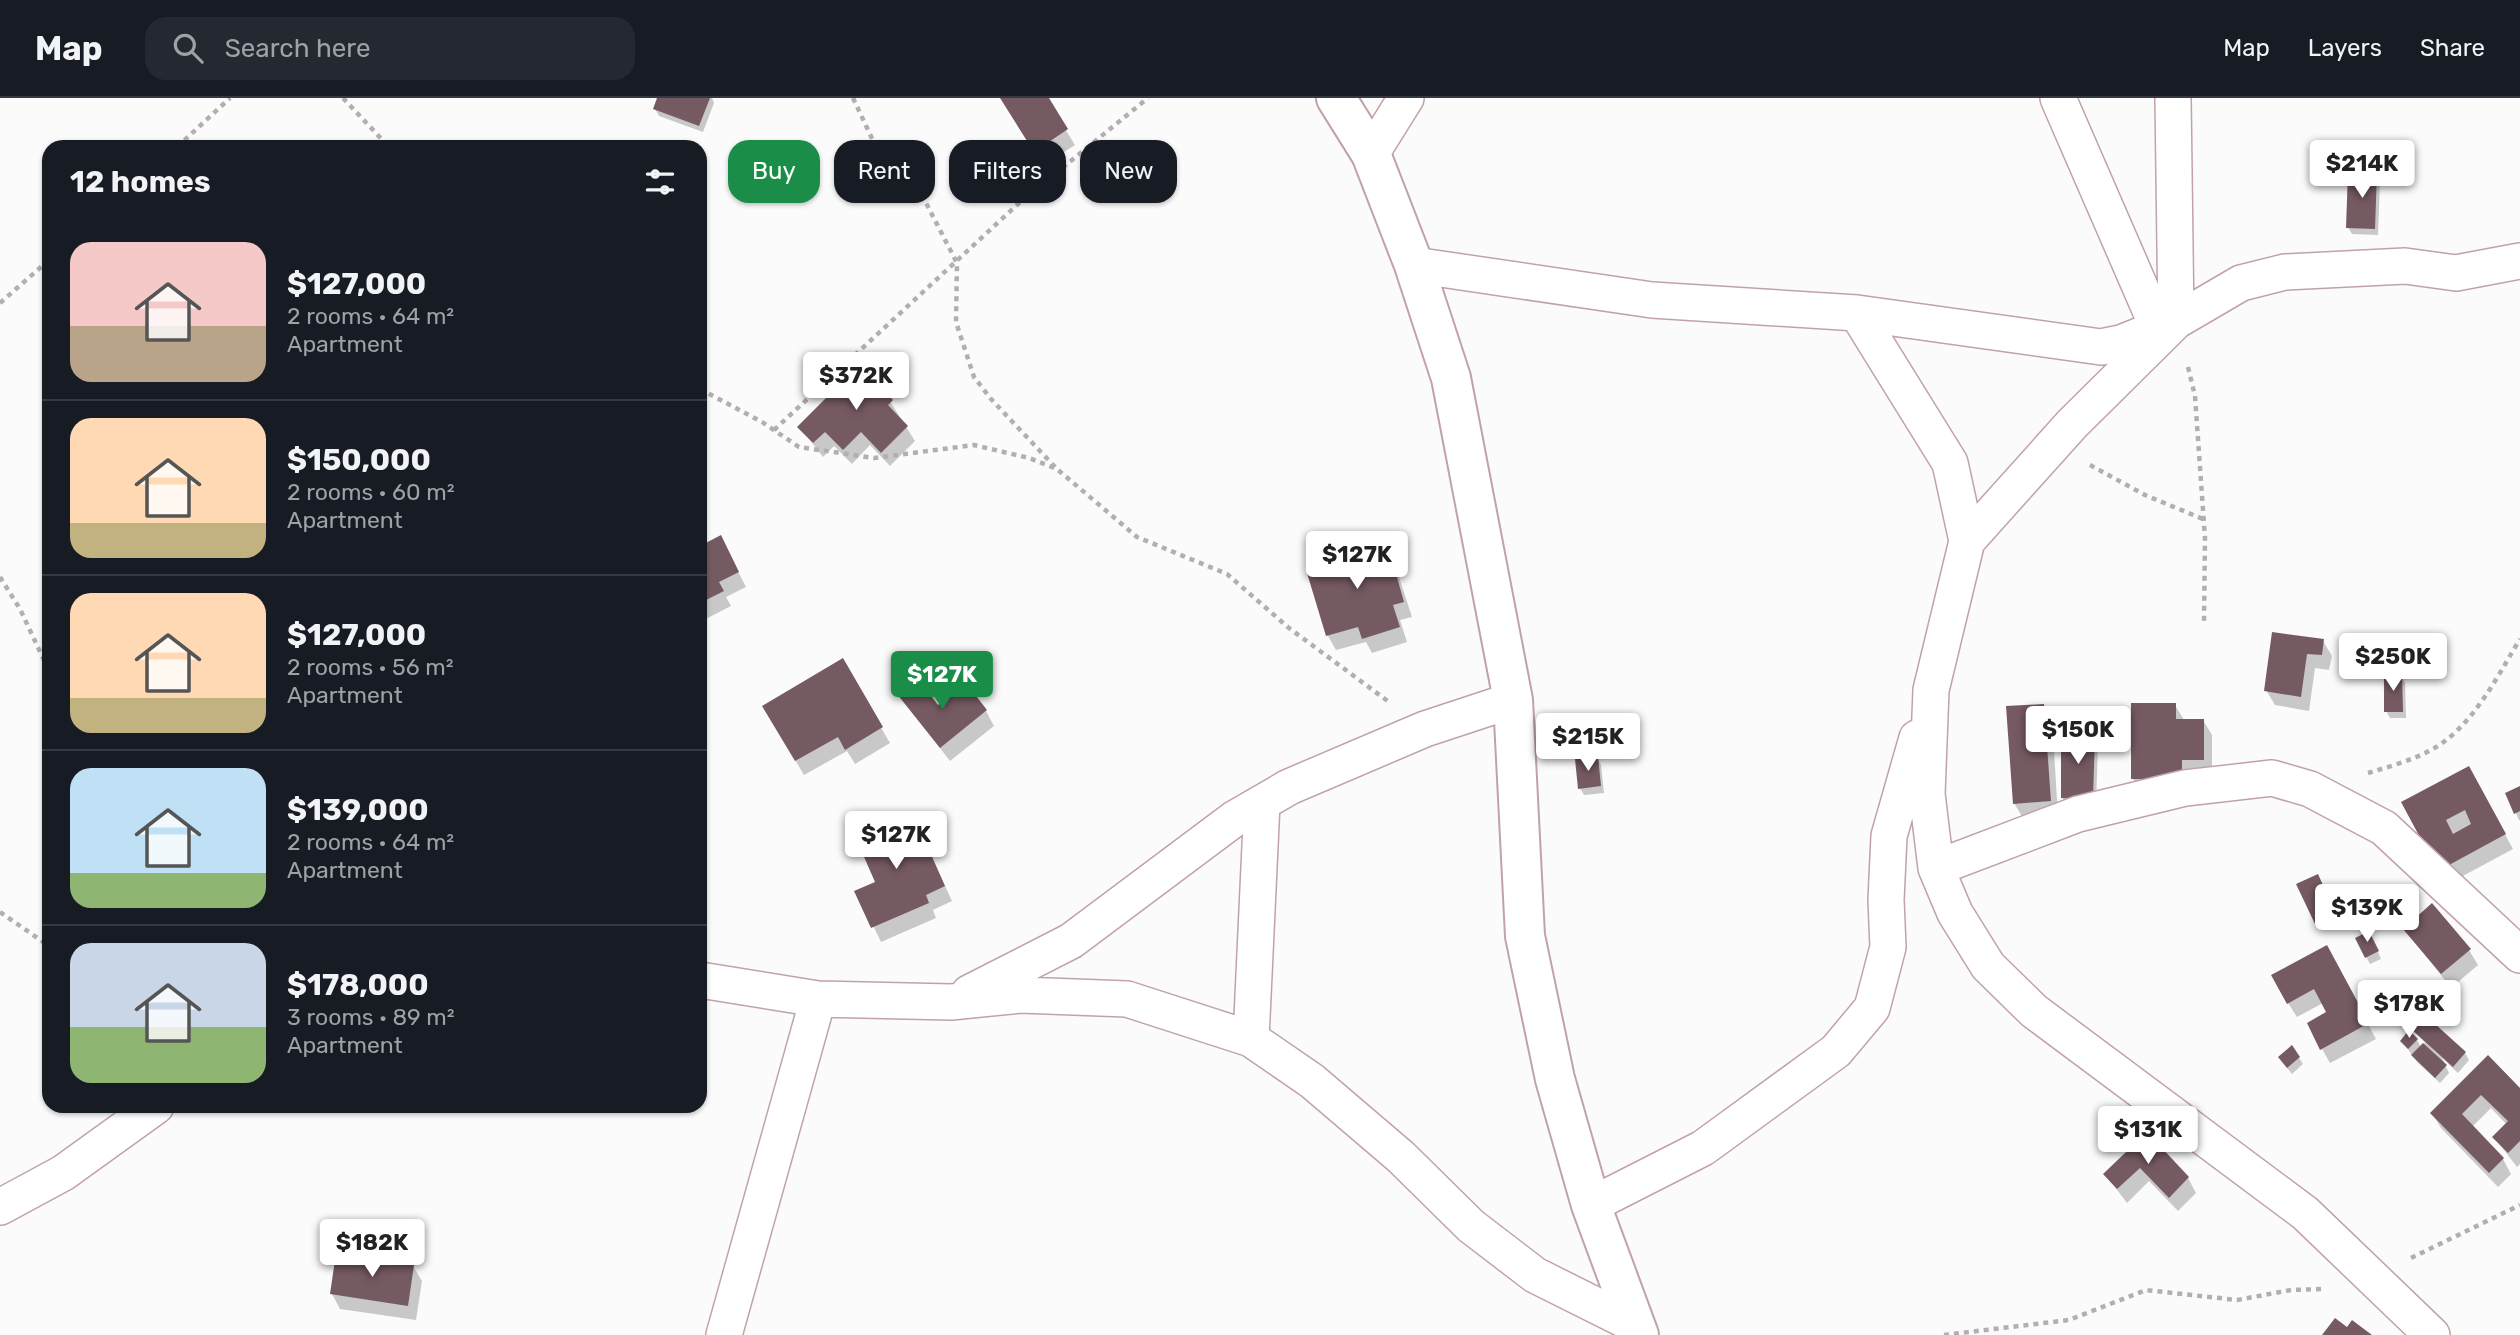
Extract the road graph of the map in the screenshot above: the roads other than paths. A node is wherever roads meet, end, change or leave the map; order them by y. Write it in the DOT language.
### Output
graph roads {
  1 [pos="1335,98"];
  2 [pos="1406,98"];
  3 [pos="2058,98"];
  4 [pos="2174,98"];
  5 [pos="1371,154"];
  6 [pos="2520,261"];
  7 [pos="1414,265"];
  8 [pos="1857,313"];
  9 [pos="2167,325"];
  10 [pos="1967,541"];
  11 [pos="1931,690"];
  12 [pos="1513,700"];
  13 [pos="1262,803"];
  14 [pos="1936,868"];
  15 [pos="2520,955"];
  16 [pos="707,982"];
  17 [pos="818,999"];
  18 [pos="951,1002"];
  19 [pos="1251,1039"];
  20 [pos="146,1113"];
  21 [pos="1591,1205"];
  22 [pos="0,1207"];
  23 [pos="1636,1330"];
  24 [pos="724,1335"];
  25 [pos="2432,1335"];
  1 -- 5 [label="street"];
  2 -- 5 [label="street"];
  3 -- 9 [label="street"];
  4 -- 9 [label="street"];
  5 -- 7 [label="street"];
  6 -- 9 [label="street"];
  7 -- 8 [label="street"];
  7 -- 12 [label="street"];
  8 -- 9 [label="street"];
  8 -- 10 [label="street"];
  9 -- 10 [label="street"];
  10 -- 11 [label="street"];
  11 -- 14 [label="street"];
  11 -- 21 [label="street"];
  12 -- 13 [label="street"];
  12 -- 21 [label="street"];
  13 -- 18 [label="street"];
  13 -- 19 [label="street"];
  14 -- 15 [label="street"];
  14 -- 25 [label="street"];
  16 -- 17 [label="street"];
  17 -- 18 [label="street"];
  17 -- 24 [label="street"];
  18 -- 19 [label="street"];
  19 -- 23 [label="street"];
  20 -- 22 [label="street"];
  21 -- 23 [label="street"];
}
